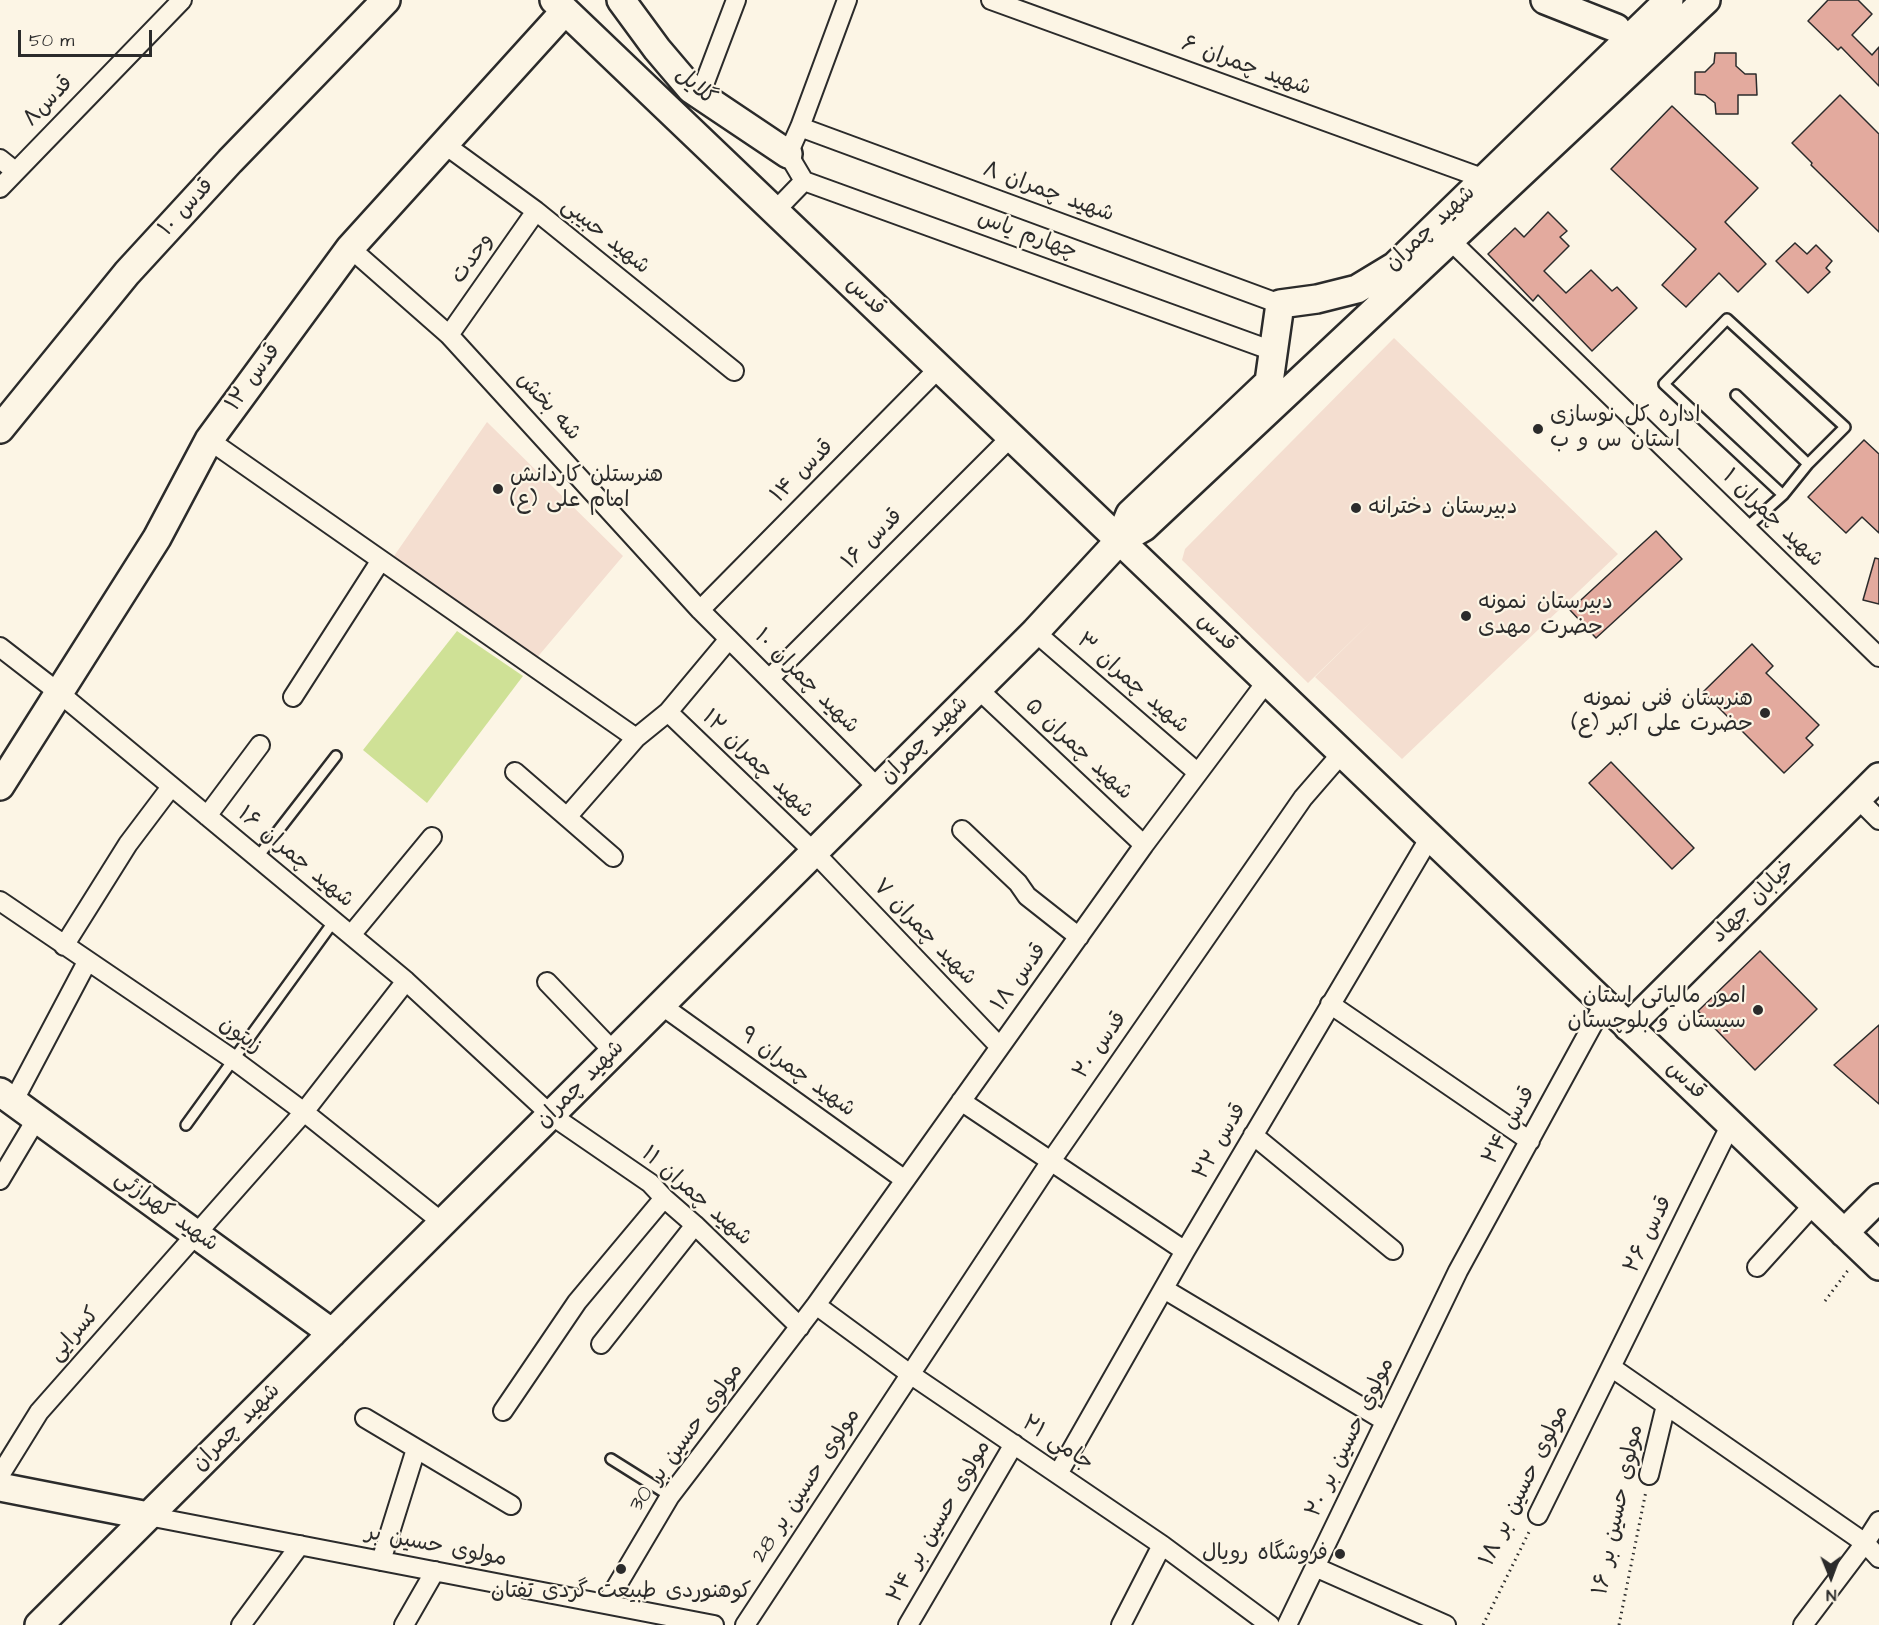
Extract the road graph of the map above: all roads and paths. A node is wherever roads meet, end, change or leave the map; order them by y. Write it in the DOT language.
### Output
graph roads {
  1 [pos="182,0"];
  2 [pos="386,0"];
  3 [pos="621,0"];
  4 [pos="736,0"];
  5 [pos="847,0"];
  6 [pos="991,0"];
  7 [pos="1545,0"];
  8 [pos="1669,0"];
  9 [pos="1706,0"];
  10 [pos="559,5"];
  11 [pos="1616,27"];
  12 [pos="700,95"];
  13 [pos="800,127"];
  14 [pos="444,144"];
  15 [pos="788,154"];
  16 [pos="0,159"];
  17 [pos="15,171"];
  18 [pos="1485,179"];
  19 [pos="804,181"];
  20 [pos="0,188"];
  21 [pos="536,211"];
  22 [pos="775,211"];
  23 [pos="1451,241"];
  24 [pos="350,248"];
  25 [pos="1280,304"];
  26 [pos="449,335"];
  27 [pos="1273,351"];
  28 [pos="939,368"];
  29 [pos="734,371"];
  30 [pos="1736,395"];
  31 [pos="0,429"];
  32 [pos="1011,437"];
  33 [pos="209,440"];
  34 [pos="1808,464"];
  35 [pos="1783,495"];
  36 [pos="1746,528"];
  37 [pos="1119,541"];
  38 [pos="381,560"];
  39 [pos="700,610"];
  40 [pos="1035,632"];
  41 [pos="729,639"];
  42 [pos="0,647"];
  43 [pos="1879,657"];
  44 [pos="770,678"];
  45 [pos="1267,681"];
  46 [pos="978,689"];
  47 [pos="58,692"];
  48 [pos="293,697"];
  49 [pos="668,712"];
  50 [pos="636,738"];
  51 [pos="260,745"];
  52 [pos="1342,753"];
  53 [pos="336,756"];
  54 [pos="515,772"];
  55 [pos="1198,773"];
  56 [pos="1879,777"];
  57 [pos="0,786"];
  58 [pos="171,787"];
  59 [pos="878,788"];
  60 [pos="1858,799"];
  61 [pos="207,816"];
  62 [pos="567,817"];
  63 [pos="1879,820"];
  64 [pos="962,830"];
  65 [pos="432,837"];
  66 [pos="1430,837"];
  67 [pos="1144,846"];
  68 [pos="814,852"];
  69 [pos="614,857"];
  70 [pos="257,858"];
  71 [pos="0,901"];
  72 [pos="334,921"];
  73 [pos="351,935"];
  74 [pos="1079,937"];
  75 [pos="64,946"];
  76 [pos="87,962"];
  77 [pos="406,981"];
  78 [pos="547,982"];
  79 [pos="1330,1004"];
  80 [pos="1604,1004"];
  81 [pos="661,1005"];
  82 [pos="1629,1027"];
  83 [pos="1000,1047"];
  84 [pos="614,1052"];
  85 [pos="234,1060"];
  86 [pos="7,1097"];
  87 [pos="961,1101"];
  88 [pos="304,1112"];
  89 [pos="551,1115"];
  90 [pos="37,1118"];
  91 [pos="1731,1124"];
  92 [pos="186,1125"];
  93 [pos="1252,1135"];
  94 [pos="1530,1141"];
  95 [pos="1051,1161"];
  96 [pos="0,1180"];
  97 [pos="905,1180"];
  98 [pos="664,1198"];
  99 [pos="1879,1198"];
  100 [pos="1814,1204"];
  101 [pos="443,1222"];
  102 [pos="695,1225"];
  103 [pos="1844,1233"];
  104 [pos="196,1234"];
  105 [pos="1394,1250"];
  106 [pos="1185,1251"];
  107 [pos="1871,1259"];
  108 [pos="1757,1267"];
  109 [pos="1458,1271"];
  110 [pos="1164,1289"];
  111 [pos="1825,1300"];
  112 [pos="816,1305"];
  113 [pos="800,1327"];
  114 [pos="332,1332"];
  115 [pos="602,1344"];
  116 [pos="1611,1368"];
  117 [pos="910,1374"];
  118 [pos="1666,1405"];
  119 [pos="503,1411"];
  120 [pos="365,1418"];
  121 [pos="1385,1421"];
  122 [pos="1014,1444"];
  123 [pos="416,1449"];
  124 [pos="611,1459"];
  125 [pos="1058,1474"];
  126 [pos="0,1475"];
  127 [pos="1649,1475"];
  128 [pos="0,1487"];
  129 [pos="670,1496"];
  130 [pos="511,1505"];
  131 [pos="1538,1515"];
  132 [pos="148,1516"];
  133 [pos="1879,1521"];
  134 [pos="1865,1543"];
  135 [pos="300,1545"];
  136 [pos="1162,1545"];
  137 [pos="1879,1558"];
  138 [pos="381,1561"];
  139 [pos="1315,1567"];
  140 [pos="435,1571"];
  141 [pos="606,1604"];
  142 [pos="39,1625"];
  143 [pos="241,1625"];
  144 [pos="404,1625"];
  145 [pos="714,1625"];
  146 [pos="745,1625"];
  147 [pos="908,1625"];
  148 [pos="1122,1625"];
  149 [pos="1270,1625"];
  150 [pos="1287,1625"];
  151 [pos="1446,1625"];
  152 [pos="1483,1625"];
  153 [pos="1619,1625"];
  154 [pos="1803,1625"];
  1 -- 17 [label="street, قدس۸"];
  2 -- 31 [label="street, قدس ۱۰"];
  3 -- 12 [label="street, گلایل"];
  4 -- 12 [label="street"];
  5 -- 13 [label="street"];
  6 -- 18 [label="street, شهید چمران ۶"];
  7 -- 11 [label="street"];
  8 -- 18 [label="street, شهید چمران"];
  9 -- 23 [label="street, شهید چمران"];
  10 -- 14 [label="street, قدس ۱۲"];
  10 -- 22 [label="street, قدس"];
  12 -- 15 [label="street, گلایل"];
  13 -- 15 [label="street"];
  13 -- 25 [label="street, شهید چمران ۸"];
  14 -- 21 [label="street, شهید حبیبی"];
  14 -- 24 [label="street, قدس ۱۲"];
  15 -- 19 [label="street"];
  16 -- 17 [label="street"];
  17 -- 20 [label="street, قدس۸"];
  18 -- 25 [label="street, شهید چمران"];
  19 -- 22 [label="street"];
  19 -- 27 [label="street, چهارم یاس"];
  21 -- 26 [label="street, وحدت"];
  21 -- 29 [label="street, شهید حبیبی"];
  22 -- 28 [label="street, قدس"];
  23 -- 36 [label="street, شهید چمران ۱"];
  23 -- 37 [label="street, شهید چمران"];
  24 -- 26 [label="street, شه بخش"];
  24 -- 33 [label="street, قدس ۱۲"];
  25 -- 27 [label="street, شهید چمران"];
  26 -- 39 [label="street, شه بخش"];
  27 -- 37 [label="street, شهید چمران"];
  28 -- 32 [label="street, قدس"];
  28 -- 39 [label="street, قدس ۱۴"];
  30 -- 34 [label="lane"];
  32 -- 37 [label="street, قدس"];
  32 -- 44 [label="street, قدس ۱۶"];
  33 -- 38 [label="street"];
  33 -- 47 [label="street, قدس ۱۲"];
  34 -- 35 [label="lane"];
  34 -- 35 [label="lane"];
  35 -- 36 [label="lane"];
  36 -- 43 [label="street, شهید چمران ۱"];
  37 -- 40 [label="street, شهید چمران"];
  37 -- 45 [label="street, قدس"];
  38 -- 48 [label="street"];
  38 -- 50 [label="street"];
  39 -- 41 [label="street, شهید چمران ۱۰"];
  40 -- 46 [label="street, شهید چمران"];
  40 -- 55 [label="street, شهید چمران ۳"];
  41 -- 44 [label="street, شهید چمران ۱۰"];
  41 -- 49 [label="street"];
  42 -- 47 [label="street, شهید چمران ۱۶"];
  44 -- 59 [label="street, شهید چمران ۱۰"];
  45 -- 52 [label="street, قدس"];
  45 -- 55 [label="street, قدس ۱۸"];
  46 -- 59 [label="street, شهید چمران"];
  46 -- 67 [label="street, شهید چمران ۵"];
  47 -- 57 [label="street, قدس ۱۲"];
  47 -- 58 [label="street, شهید چمران ۱۶"];
  49 -- 50 [label="street"];
  49 -- 68 [label="street, شهید چمران ۱۲"];
  50 -- 62 [label="street"];
  51 -- 61 [label="street"];
  52 -- 66 [label="street, قدس"];
  52 -- 95 [label="street, قدس ۲۰"];
  53 -- 70 [label="lane"];
  54 -- 62 [label="street"];
  55 -- 67 [label="street, قدس ۱۸"];
  56 -- 60 [label="street, خیابان جهاد"];
  58 -- 61 [label="street, شهید چمران ۱۶"];
  58 -- 75 [label="street"];
  59 -- 68 [label="street, شهید چمران"];
  60 -- 63 [label="street"];
  60 -- 82 [label="street, خیابان جهاد"];
  61 -- 70 [label="street, شهید چمران ۱۶"];
  62 -- 69 [label="street"];
  64 -- 74 [label="street"];
  65 -- 73 [label="street"];
  66 -- 79 [label="street, قدس ۲۲"];
  66 -- 80 [label="street, قدس"];
  67 -- 74 [label="street, قدس ۱۸"];
  68 -- 81 [label="street, شهید چمران"];
  68 -- 83 [label="street, شهید چمران ۷"];
  70 -- 72 [label="street, شهید چمران ۱۶"];
  71 -- 75 [label="street, زیتون"];
  72 -- 73 [label="street, شهید چمران ۱۶"];
  72 -- 85 [label="lane"];
  73 -- 77 [label="street, شهید چمران ۱۶"];
  74 -- 83 [label="street, قدس ۱۸"];
  75 -- 76 [label="street, زیتون"];
  76 -- 85 [label="street, زیتون"];
  76 -- 86 [label="street"];
  77 -- 88 [label="street, کسرایی"];
  77 -- 89 [label="street, شهید چمران ۱۶"];
  78 -- 84 [label="street"];
  79 -- 93 [label="street, قدس ۲۲"];
  79 -- 94 [label="street"];
  80 -- 82 [label="street, قدس"];
  80 -- 94 [label="street, قدس ۲۴"];
  81 -- 84 [label="street, شهید چمران"];
  81 -- 97 [label="street, شهید چمران ۹"];
  82 -- 91 [label="street, قدس"];
  83 -- 87 [label="street, قدس ۱۸"];
  84 -- 89 [label="street, شهید چمران"];
  85 -- 88 [label="street, زیتون"];
  85 -- 92 [label="lane"];
  86 -- 90 [label="street, شهید کهرازئی"];
  87 -- 95 [label="street"];
  87 -- 97 [label="street, قدس ۱۸"];
  88 -- 101 [label="street, زیتون"];
  88 -- 104 [label="street, کسرایی"];
  89 -- 98 [label="street, شهید چمران ۱۱"];
  89 -- 101 [label="street, شهید چمران"];
  90 -- 96 [label="street"];
  90 -- 104 [label="street, شهید کهرازئی"];
  91 -- 100 [label="street, قدس"];
  91 -- 116 [label="street, قدس ۲۶"];
  93 -- 105 [label="street"];
  93 -- 106 [label="street, قدس ۲۲"];
  94 -- 109 [label="street, قدس ۲۴"];
  95 -- 106 [label="street"];
  95 -- 117 [label="street, قدس ۲۰"];
  97 -- 112 [label="street, قدس ۱۸"];
  98 -- 102 [label="street, شهید چمران ۱۱"];
  98 -- 119 [label="street"];
  99 -- 103 [label="street"];
  100 -- 103 [label="street, قدس"];
  100 -- 108 [label="street"];
  101 -- 114 [label="street, شهید چمران"];
  102 -- 113 [label="street, شهید چمران ۱۱"];
  102 -- 115 [label="street"];
  103 -- 107 [label="street, قدس"];
  104 -- 114 [label="street, شهید کهرازئی"];
  104 -- 126 [label="street, کسرایی"];
  106 -- 110 [label="street, قدس ۲۲"];
  107 -- 111 [label="path"];
  109 -- 121 [label="street, مولوی حسین بر ۲۰"];
  110 -- 121 [label="street"];
  110 -- 125 [label="street, قدس ۲۲"];
  112 -- 113 [label="street, مولوی حسین بر 30"];
  112 -- 117 [label="street, جامی ۲۱"];
  113 -- 129 [label="street, مولوی حسین بر 30"];
  114 -- 132 [label="street, شهید چمران"];
  116 -- 118 [label="street"];
  116 -- 131 [label="street, مولوی حسین بر ۱۸"];
  117 -- 122 [label="street, جامی ۲۱"];
  117 -- 146 [label="street, مولوی حسین بر 28"];
  118 -- 127 [label="street, مولوی حسین بر ۱۶"];
  118 -- 134 [label="street"];
  120 -- 123 [label="street"];
  121 -- 139 [label="street, مولوی حسین بر ۲۰"];
  122 -- 125 [label="street, جامی ۲۱"];
  122 -- 147 [label="street, مولوی حسین بر ۲۴"];
  123 -- 130 [label="street"];
  123 -- 138 [label="street"];
  124 -- 129 [label="lane"];
  125 -- 136 [label="street, جامی ۲۱"];
  127 -- 153 [label="path, مولوی حسین بر ۱۶"];
  128 -- 132 [label="street"];
  129 -- 141 [label="street, مولوی حسین بر 30"];
  131 -- 152 [label="path, مولوی حسین بر ۱۸"];
  132 -- 135 [label="street, مولوی حسین بر"];
  132 -- 142 [label="street, شهید چمران"];
  133 -- 134 [label="street"];
  134 -- 137 [label="street"];
  134 -- 154 [label="street"];
  135 -- 138 [label="street, مولوی حسین بر"];
  135 -- 143 [label="street"];
  136 -- 148 [label="street"];
  136 -- 149 [label="street, جامی ۲۱"];
  138 -- 140 [label="street, مولوی حسین بر"];
  139 -- 150 [label="street, مولوی حسین بر ۲۰"];
  139 -- 151 [label="street"];
  140 -- 141 [label="street, مولوی حسین بر"];
  140 -- 144 [label="street"];
  141 -- 145 [label="street, مولوی حسین بر"];
}
